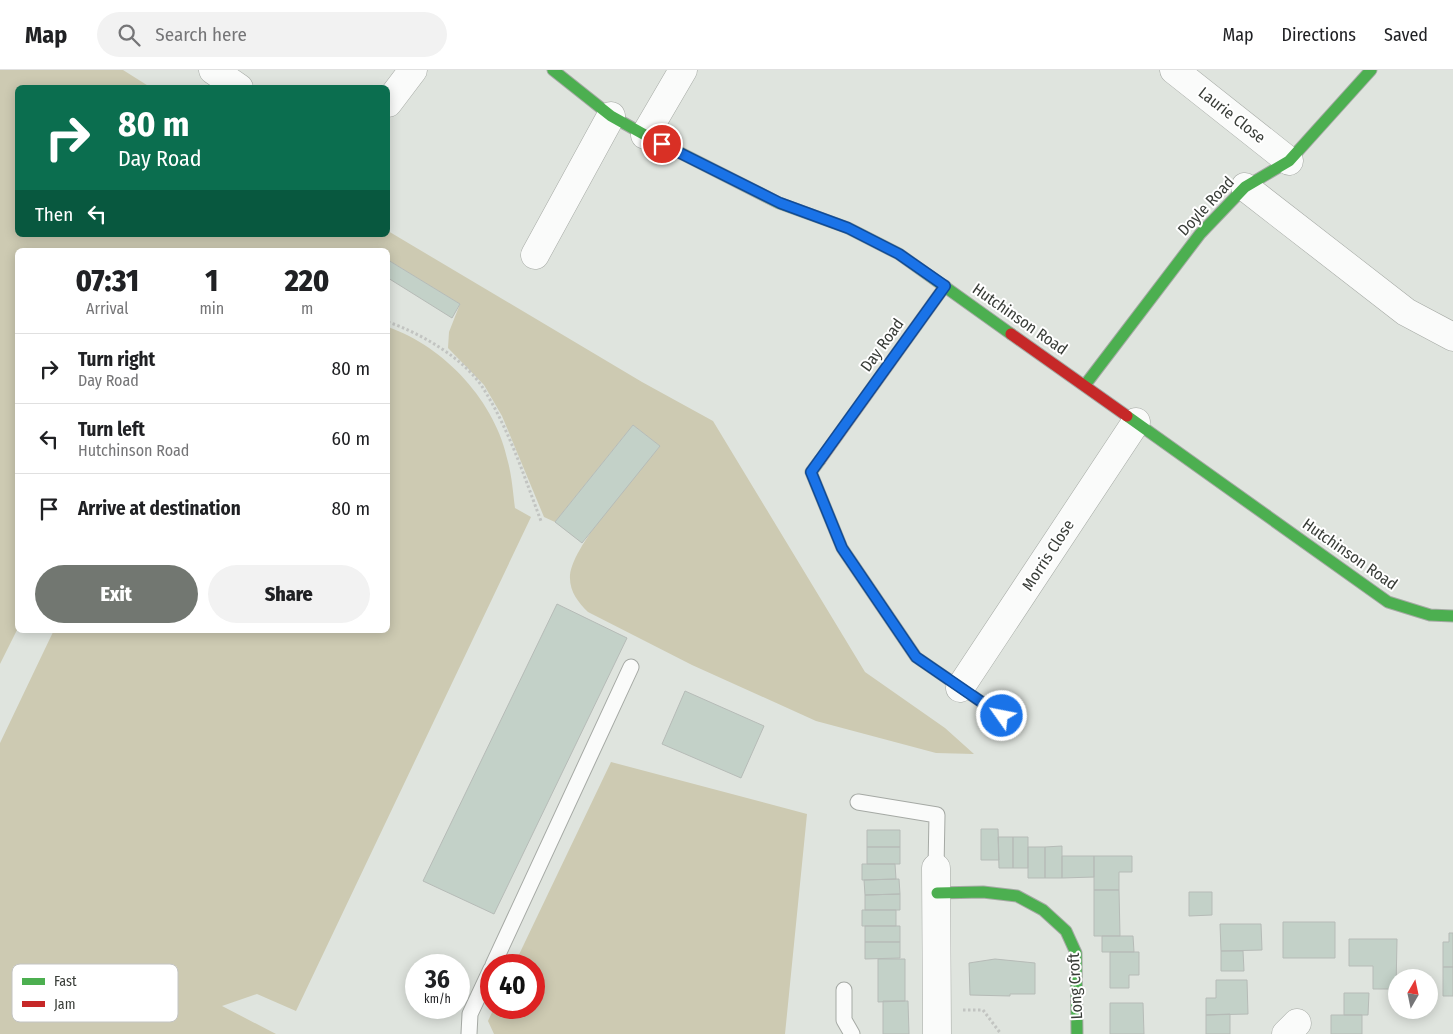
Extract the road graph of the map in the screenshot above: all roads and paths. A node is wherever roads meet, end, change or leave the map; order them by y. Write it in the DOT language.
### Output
graph roads {
  1 [pos="213,70"];
  2 [pos="413,70"];
  3 [pos="553,70"];
  4 [pos="683,70"];
  5 [pos="1174,70"];
  6 [pos="1371,70"];
  7 [pos="235,85"];
  8 [pos="390,100"];
  9 [pos="611,116"];
  10 [pos="645,135"];
  11 [pos="1289,161"];
  12 [pos="1245,186"];
  13 [pos="535,255"];
  14 [pos="945,286"];
  15 [pos="390,323"];
  16 [pos="1453,337"];
  17 [pos="1085,385"];
  18 [pos="1136,422"];
  19 [pos="541,521"];
  20 [pos="1453,616"];
  21 [pos="631,667"];
  22 [pos="960,688"];
  23 [pos="1015,725"];
  24 [pos="858,802"];
  25 [pos="937,880"];
  26 [pos="498,954"];
  27 [pos="844,990"];
  28 [pos="480,992"];
  29 [pos="937,1022"];
  30 [pos="468,1034"];
  31 [pos="852,1034"];
  32 [pos="1001,1034"];
  33 [pos="1077,1034"];
  1 -- 7 [label="street"];
  2 -- 8 [label="street"];
  3 -- 9 [label="street, Hutchinson Road"];
  4 -- 10 [label="street"];
  5 -- 11 [label="street, Laurie Close"];
  6 -- 11 [label="street, Doyle Road"];
  9 -- 10 [label="street, Hutchinson Road"];
  9 -- 13 [label="street"];
  10 -- 14 [label="street, Hutchinson Road"];
  11 -- 12 [label="street, Doyle Road"];
  12 -- 16 [label="street"];
  12 -- 17 [label="street, Doyle Road"];
  14 -- 17 [label="street, Hutchinson Road"];
  14 -- 22 [label="street, Day Road"];
  15 -- 19 [label="path"];
  17 -- 18 [label="street, Hutchinson Road"];
  18 -- 20 [label="street, Hutchinson Road"];
  18 -- 22 [label="street, Morris Close"];
  21 -- 26 [label="lane"];
  22 -- 23 [label="street"];
  24 -- 25 [label="lane"];
  25 -- 29 [label="street"];
  25 -- 33 [label="street, Long Croft"];
  27 -- 31 [label="lane"];
  28 -- 30 [label="lane"];
  29 -- 32 [label="path"];
}
